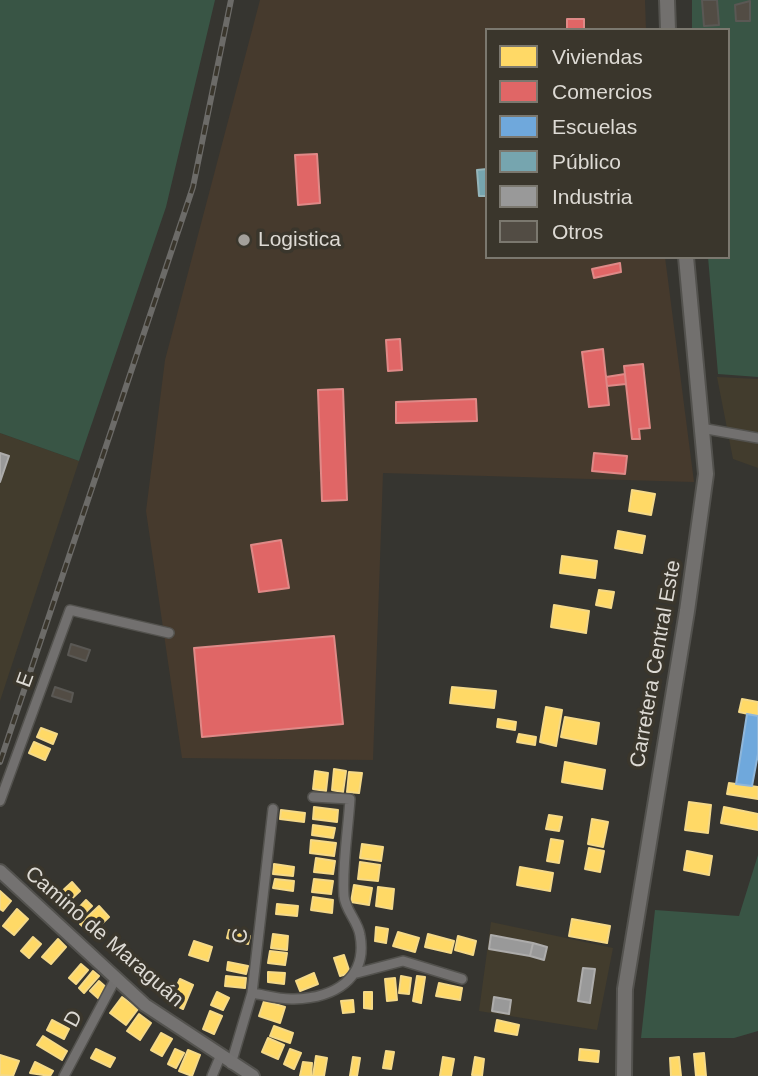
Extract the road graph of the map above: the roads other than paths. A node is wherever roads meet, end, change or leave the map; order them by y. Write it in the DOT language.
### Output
graph roads {
  1 [pos="667,0"];
  2 [pos="668,28"];
  3 [pos="686,259"];
  4 [pos="701,428"];
  5 [pos="758,438"];
  6 [pos="169,633"];
  7 [pos="313,797"];
  8 [pos="0,801"];
  9 [pos="274,809"];
  10 [pos="0,871"];
  11 [pos="357,973"];
  12 [pos="116,978"];
  13 [pos="462,979"];
  14 [pos="252,993"];
  15 [pos="220,1057"];
  16 [pos="231,1064"];
  17 [pos="64,1076"];
  18 [pos="212,1076"];
  19 [pos="253,1076"];
  20 [pos="624,1076"];
  1 -- 2 [label="main road"];
  3 -- 4 [label="main road, Carretera Central Este"];
  4 -- 5 [label="street"];
  4 -- 20 [label="main road, Carretera Central Este"];
  6 -- 8 [label="street, E"];
  7 -- 11 [label="street"];
  9 -- 14 [label="street, C"];
  10 -- 12 [label="street, Camino de Maraguán"];
  11 -- 13 [label="street"];
  11 -- 14 [label="street"];
  12 -- 15 [label="street, Camino de Maraguán"];
  12 -- 17 [label="street, D"];
  14 -- 16 [label="street, C"];
  15 -- 16 [label="street, Camino de Maraguán"];
  15 -- 18 [label="street"];
  16 -- 19 [label="street, Camino de Maraguán"];
}
